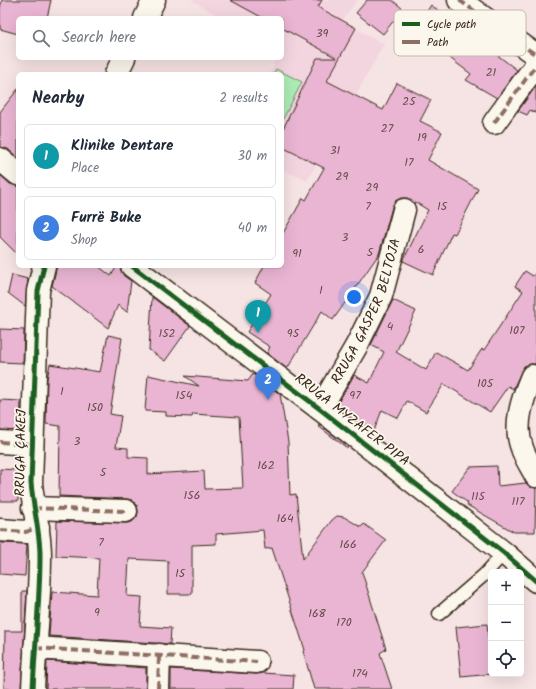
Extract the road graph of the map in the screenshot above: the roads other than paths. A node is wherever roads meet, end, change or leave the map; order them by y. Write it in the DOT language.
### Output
graph roads {
  1 [pos="154,0"];
  2 [pos="459,0"];
  3 [pos="473,10"];
  4 [pos="146,16"];
  5 [pos="526,48"];
  6 [pos="536,55"];
  7 [pos="123,60"];
  8 [pos="536,65"];
  9 [pos="117,72"];
  10 [pos="494,123"];
  11 [pos="0,159"];
  12 [pos="16,172"];
  13 [pos="404,210"];
  14 [pos="44,268"];
  15 [pos="135,268"];
  16 [pos="532,376"];
  17 [pos="320,409"];
  18 [pos="0,442"];
  19 [pos="32,444"];
  20 [pos="536,476"];
  21 [pos="126,511"];
  22 [pos="36,518"];
  23 [pos="0,530"];
  24 [pos="504,553"];
  25 [pos="534,571"];
  26 [pos="439,614"];
  27 [pos="35,648"];
  28 [pos="159,655"];
  29 [pos="257,662"];
  30 [pos="33,689"];
  31 [pos="158,689"];
  1 -- 4 [label="street"];
  2 -- 3 [label="street"];
  5 -- 6 [label="street"];
  7 -- 9 [label="street"];
  8 -- 10 [label="street"];
  11 -- 12 [label="street"];
  13 -- 17 [label="street, RRUGA GASPER BELTOJA"];
  14 -- 19 [label="street, RRUGA ÇAKEJ"];
  15 -- 17 [label="street, RRUGA MYZAFER PIPA"];
  16 -- 20 [label="street"];
  17 -- 24 [label="street, RRUGA MYZAFER PIPA"];
  18 -- 19 [label="street, RRUGA ÇAKEJ"];
  19 -- 22 [label="street, RRUGA ÇAKEJ"];
  21 -- 22 [label="street, RRUGA ÇAKEJ"];
  22 -- 23 [label="street, RRUGA ÇAKEJ"];
  22 -- 27 [label="street, RRUGA ÇAKEJ"];
  24 -- 25 [label="street, RRUGA MYZAFER PIPA"];
  24 -- 26 [label="lane"];
  27 -- 28 [label="street"];
  27 -- 30 [label="street, RRUGA ÇAKEJ"];
  28 -- 29 [label="street"];
  28 -- 31 [label="street"];
}
